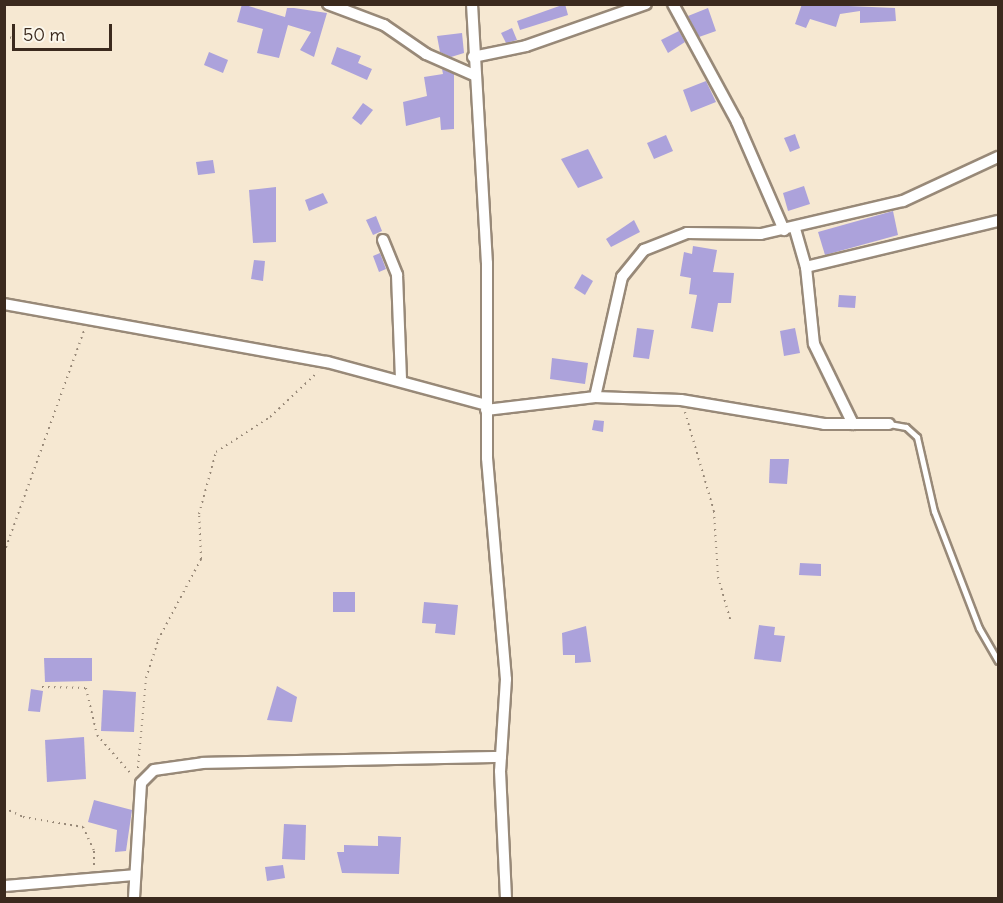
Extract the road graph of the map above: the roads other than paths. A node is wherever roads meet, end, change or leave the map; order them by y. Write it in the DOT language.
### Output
graph roads {
  1 [pos="328,4"];
  2 [pos="472,4"];
  3 [pos="646,4"];
  4 [pos="673,4"];
  5 [pos="473,57"];
  6 [pos="474,75"];
  7 [pos="999,158"];
  8 [pos="999,221"];
  9 [pos="789,229"];
  10 [pos="383,240"];
  11 [pos="806,267"];
  12 [pos="4,304"];
  13 [pos="401,381"];
  14 [pos="595,397"];
  15 [pos="486,408"];
  16 [pos="853,424"];
  17 [pos="889,424"];
  18 [pos="999,661"];
  19 [pos="501,757"];
  20 [pos="135,875"];
  21 [pos="4,886"];
  22 [pos="134,898"];
  23 [pos="506,898"];
  1 -- 6 [label="street"];
  2 -- 5 [label="street"];
  3 -- 5 [label="street"];
  4 -- 9 [label="street"];
  5 -- 6 [label="street"];
  6 -- 15 [label="street"];
  7 -- 9 [label="street"];
  8 -- 11 [label="street"];
  9 -- 11 [label="street"];
  9 -- 14 [label="street"];
  10 -- 13 [label="street"];
  11 -- 16 [label="street"];
  12 -- 13 [label="street"];
  13 -- 15 [label="street"];
  14 -- 15 [label="street"];
  14 -- 16 [label="street"];
  15 -- 19 [label="street"];
  16 -- 17 [label="street"];
  17 -- 18 [label="lane"];
  19 -- 20 [label="street"];
  19 -- 23 [label="street"];
  20 -- 21 [label="street"];
  20 -- 22 [label="street"];
}
